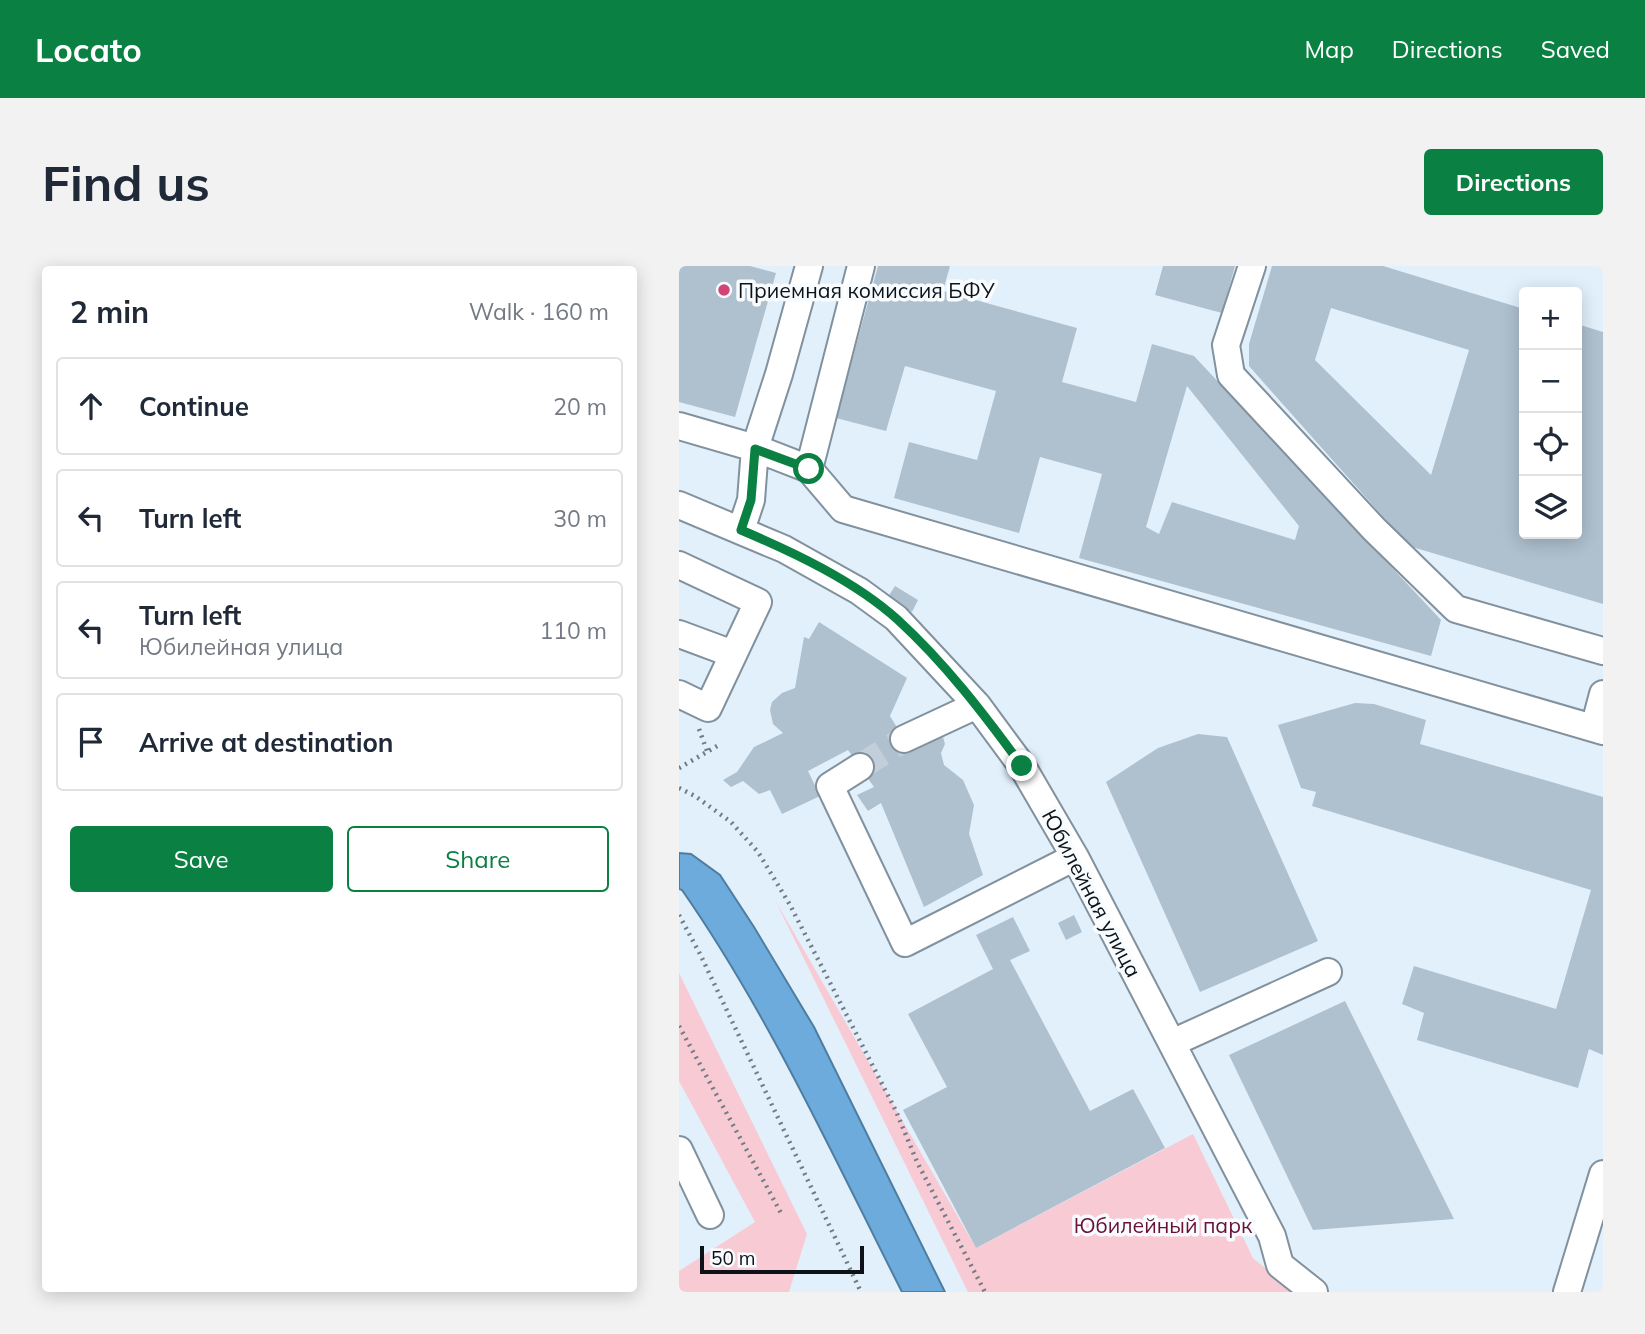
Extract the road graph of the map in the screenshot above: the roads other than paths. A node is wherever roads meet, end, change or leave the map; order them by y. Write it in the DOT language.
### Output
graph roads {
  1 [pos="809,266"];
  2 [pos="861,266"];
  3 [pos="1251,266"];
  4 [pos="679,426"];
  5 [pos="755,449"];
  6 [pos="809,469"];
  7 [pos="679,505"];
  8 [pos="741,530"];
  9 [pos="679,565"];
  10 [pos="679,634"];
  11 [pos="1603,651"];
  12 [pos="733,654"];
  13 [pos="679,694"];
  14 [pos="1603,694"];
  15 [pos="977,705"];
  16 [pos="1599,729"];
  17 [pos="904,738"];
  18 [pos="860,767"];
  19 [pos="1075,857"];
  20 [pos="1328,972"];
  21 [pos="1172,1044"];
  22 [pos="679,1150"];
  23 [pos="1603,1174"];
  24 [pos="710,1215"];
  25 [pos="1314,1292"];
  26 [pos="1567,1292"];
  1 -- 5 [label="street"];
  2 -- 6 [label="street"];
  3 -- 11 [label="street"];
  4 -- 5 [label="street"];
  5 -- 6 [label="street"];
  5 -- 8 [label="street"];
  6 -- 16 [label="street"];
  7 -- 8 [label="street, Юбилейная улица"];
  8 -- 15 [label="street, Юбилейная улица"];
  9 -- 12 [label="street"];
  10 -- 12 [label="street"];
  12 -- 13 [label="street"];
  14 -- 16 [label="street"];
  15 -- 17 [label="street"];
  15 -- 19 [label="street, Юбилейная улица"];
  18 -- 19 [label="street"];
  19 -- 21 [label="street, Юбилейная улица"];
  20 -- 21 [label="street"];
  21 -- 25 [label="street, Юбилейная улица"];
  22 -- 24 [label="street"];
  23 -- 26 [label="street"];
}
